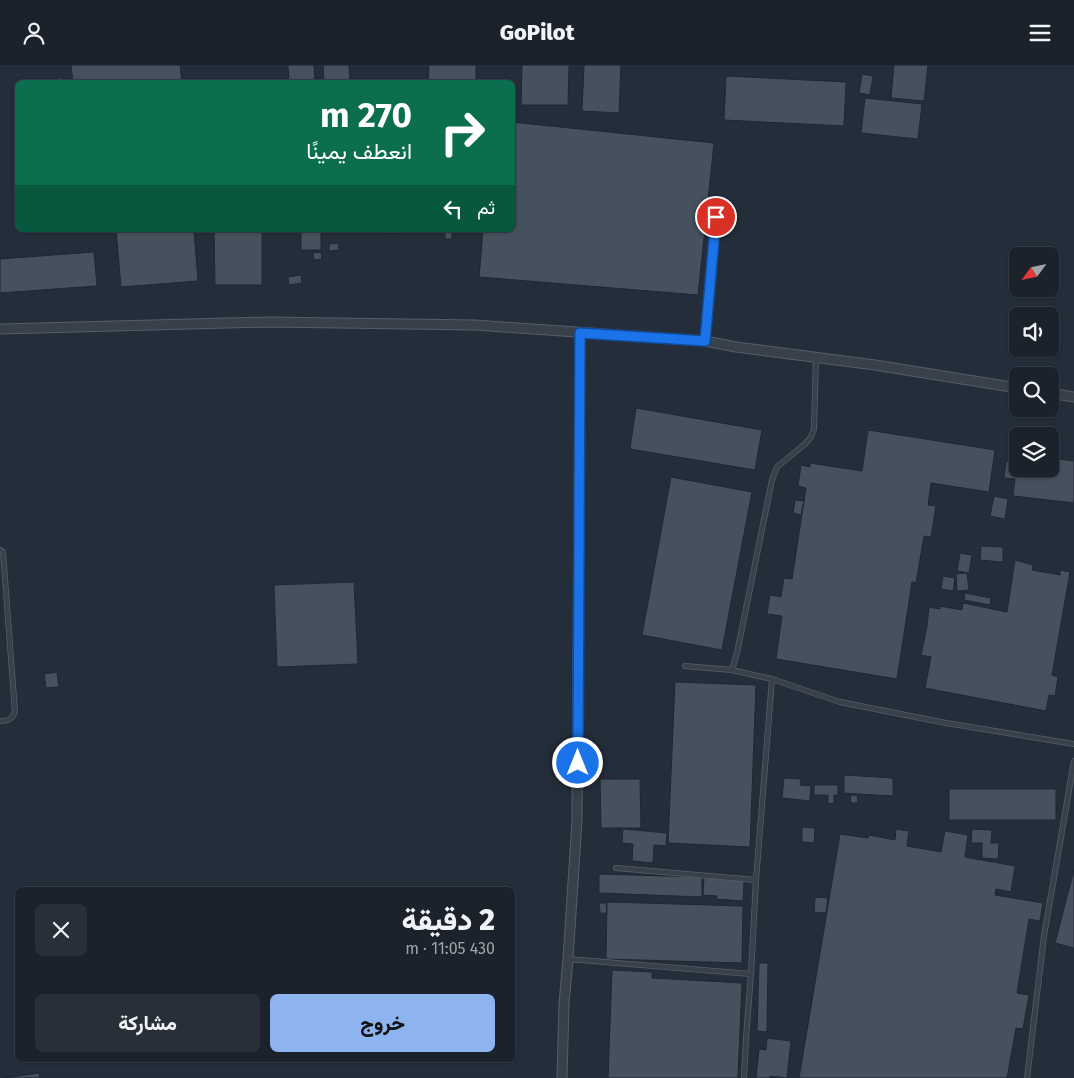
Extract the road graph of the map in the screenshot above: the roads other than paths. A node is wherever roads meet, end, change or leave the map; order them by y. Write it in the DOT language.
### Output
graph roads {
  1 [pos="718,199"];
  2 [pos="0,329"];
  3 [pos="580,333"];
  4 [pos="705,341"];
  5 [pos="816,357"];
  6 [pos="1009,387"];
  7 [pos="1059,394"];
  8 [pos="1074,397"];
  9 [pos="0,550"];
  10 [pos="685,666"];
  11 [pos="732,670"];
  12 [pos="772,679"];
  13 [pos="0,721"];
  14 [pos="1074,744"];
  15 [pos="1074,761"];
  16 [pos="616,869"];
  17 [pos="756,880"];
  18 [pos="568,959"];
  19 [pos="751,974"];
  20 [pos="562,1078"];
  21 [pos="744,1078"];
  22 [pos="1027,1078"];
  1 -- 4 [label="lane"];
  2 -- 3 [label="street"];
  3 -- 4 [label="street"];
  3 -- 18 [label="street"];
  4 -- 5 [label="street"];
  5 -- 6 [label="street"];
  5 -- 11 [label="lane"];
  7 -- 8 [label="street"];
  9 -- 13 [label="lane"];
  10 -- 11 [label="lane"];
  11 -- 12 [label="lane"];
  12 -- 14 [label="lane"];
  12 -- 17 [label="lane"];
  15 -- 22 [label="lane"];
  16 -- 17 [label="lane"];
  17 -- 19 [label="lane"];
  18 -- 19 [label="lane"];
  18 -- 20 [label="street"];
  19 -- 21 [label="lane"];
}
